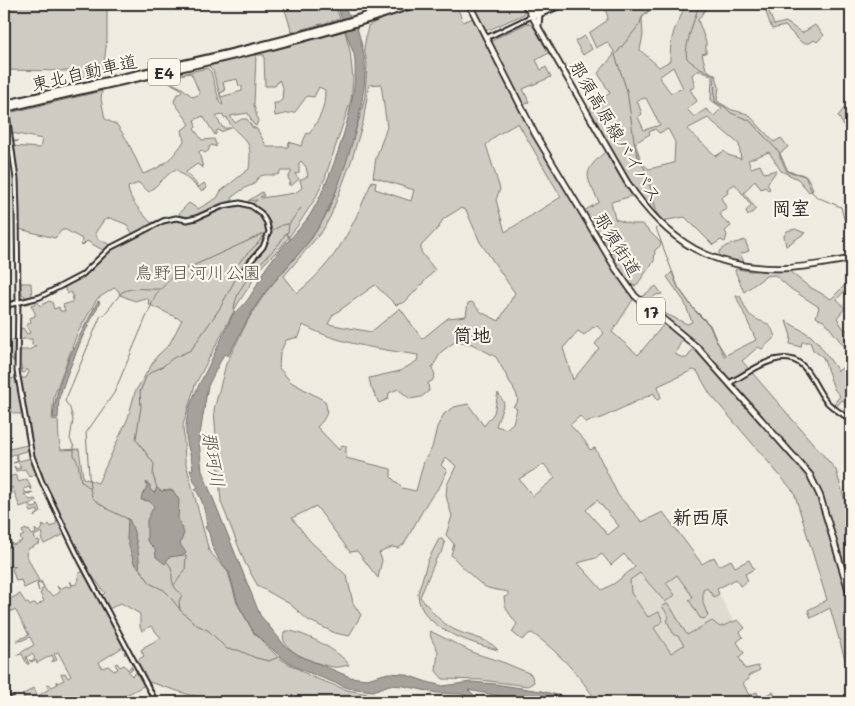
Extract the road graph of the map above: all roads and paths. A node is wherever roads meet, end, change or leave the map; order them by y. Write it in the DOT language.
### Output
graph roads {
  1 [pos="401,4"];
  2 [pos="415,4"];
  3 [pos="468,4"];
  4 [pos="551,4"];
  5 [pos="562,4"];
  6 [pos="526,5"];
  7 [pos="538,12"];
  8 [pos="377,14"];
  9 [pos="532,16"];
  10 [pos="538,26"];
  11 [pos="324,30"];
  12 [pos="486,38"];
  13 [pos="4,95"];
  14 [pos="4,104"];
  15 [pos="4,109"];
  16 [pos="851,259"];
  17 [pos="242,273"];
  18 [pos="18,303"];
  19 [pos="4,306"];
  20 [pos="729,383"];
  21 [pos="851,420"];
  22 [pos="851,598"];
  23 [pos="4,690"];
  24 [pos="10,702"];
  25 [pos="156,702"];
  1 -- 8 [label="highway, 東北自動車道 / E4"];
  2 -- 8 [label="highway, 東北自動車道 / E4"];
  3 -- 12 [label="main road, 那須街道 / 17"];
  4 -- 7 [label="highway"];
  5 -- 7 [label="highway"];
  6 -- 7 [label="highway"];
  6 -- 9 [label="main road, 那須高原線バイパス"];
  7 -- 9 [label="highway"];
  7 -- 10 [label="highway"];
  8 -- 11 [label="highway, 東北自動車道 / E4"];
  9 -- 10 [label="main road, 那須高原線バイパス"];
  9 -- 12 [label="street"];
  10 -- 16 [label="main road, 那須高原線バイパス"];
  11 -- 14 [label="highway, 東北自動車道 / E4"];
  11 -- 15 [label="highway, 東北自動車道 / E4"];
  12 -- 20 [label="main road, 那須街道 / 17"];
  13 -- 18 [label="street, bridge"];
  17 -- 18 [label="street"];
  18 -- 19 [label="street"];
  18 -- 25 [label="street"];
  20 -- 21 [label="street"];
  20 -- 22 [label="main road, 那須街道 / 17"];
  23 -- 24 [label="street"];
}
